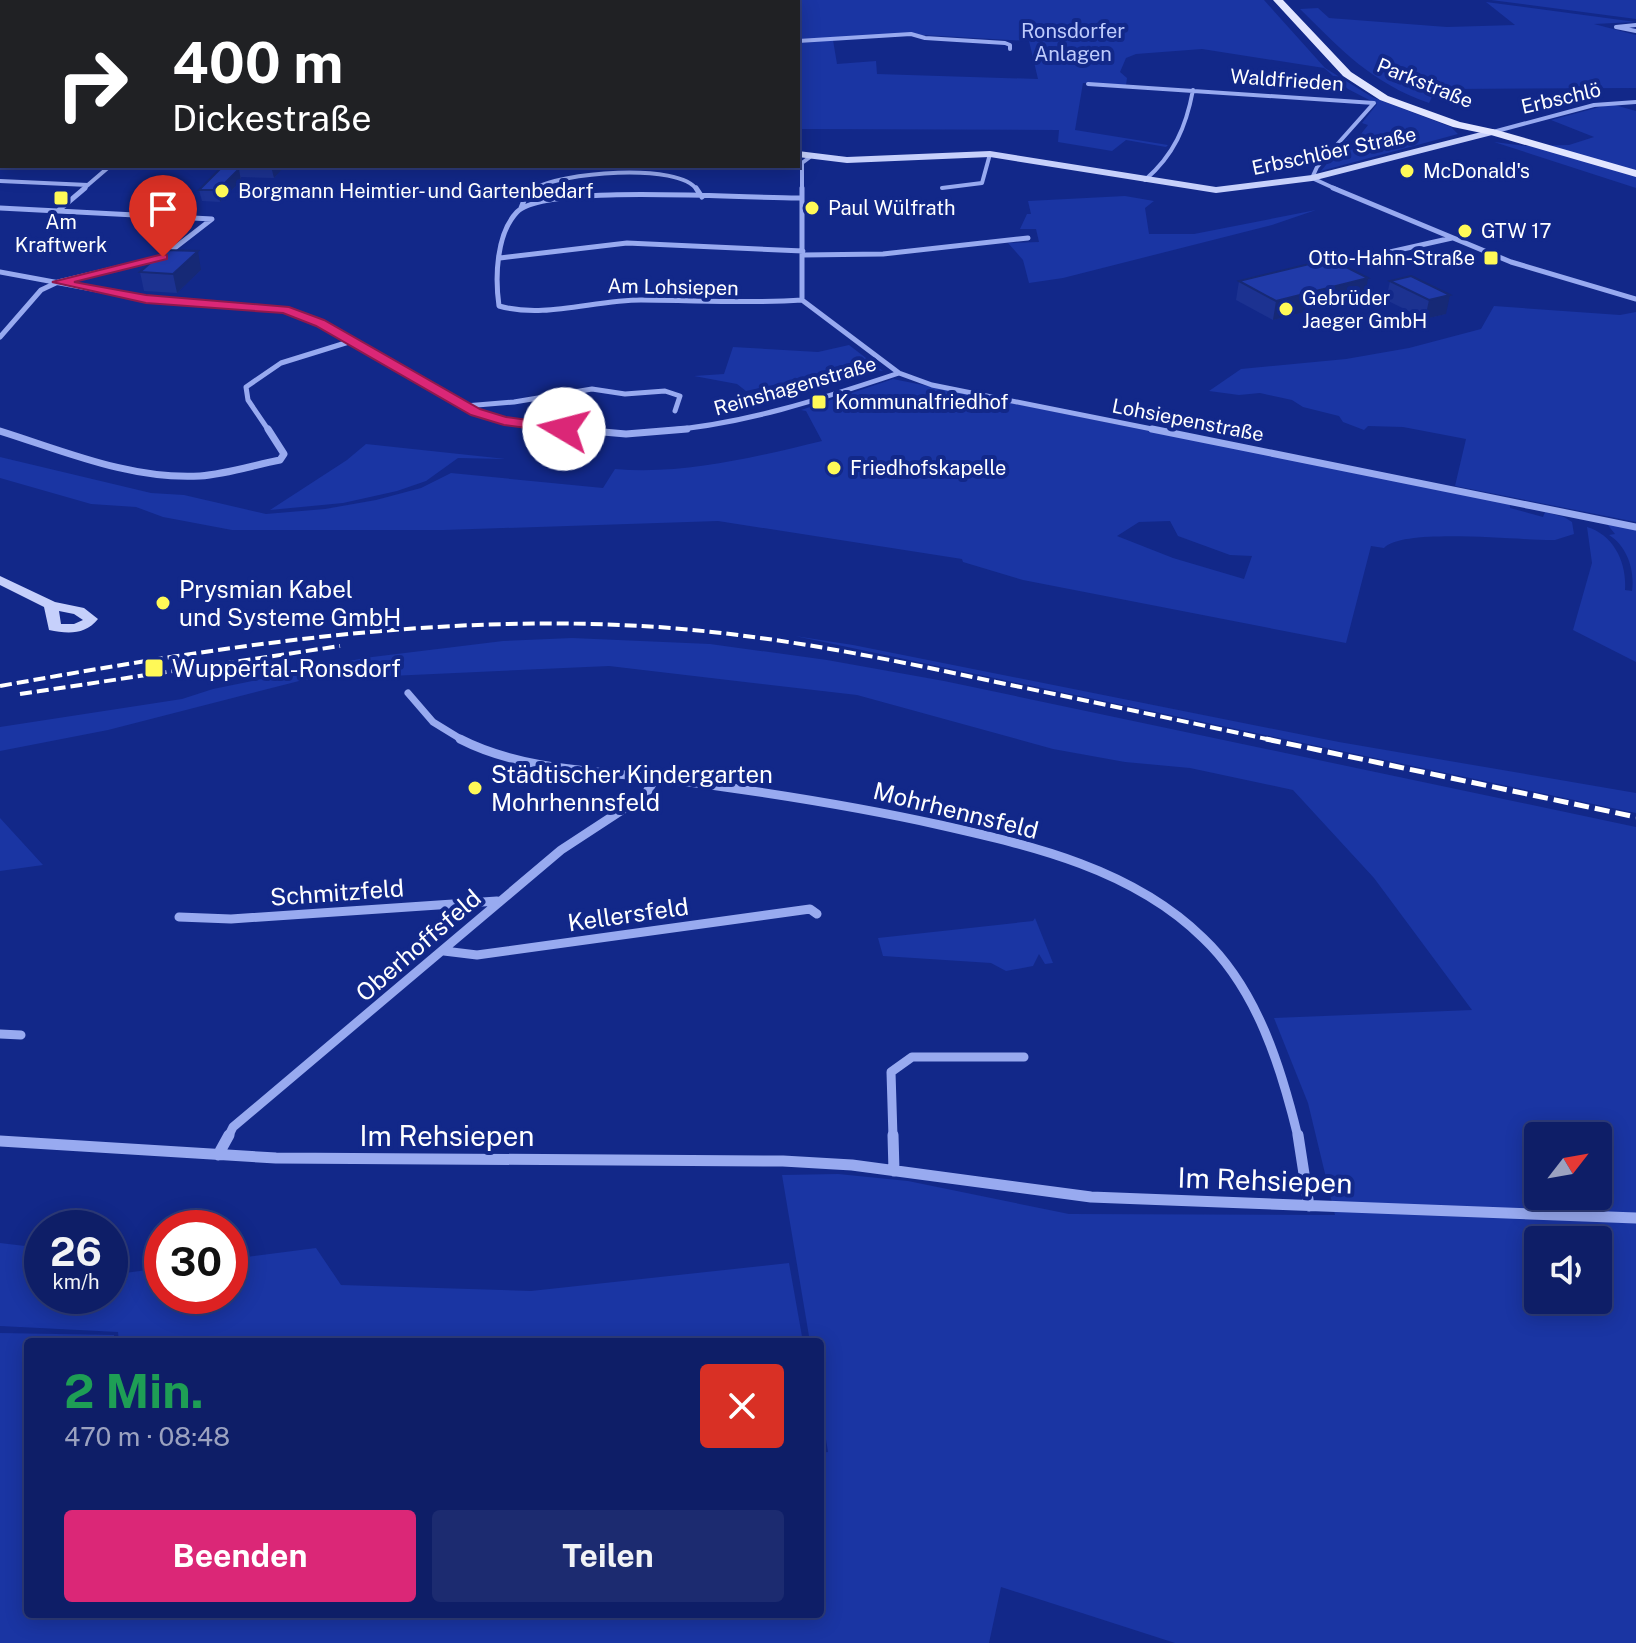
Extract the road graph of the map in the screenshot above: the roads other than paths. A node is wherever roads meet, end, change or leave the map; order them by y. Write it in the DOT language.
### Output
graph roads {
  1 [pos="1278,0"];
  2 [pos="800,41"];
  3 [pos="1010,49"];
  4 [pos="1342,67"];
  5 [pos="1088,84"];
  6 [pos="1193,90"];
  7 [pos="1636,102"];
  8 [pos="1457,125"];
  9 [pos="1493,132"];
  10 [pos="1464,141"];
  11 [pos="800,154"];
  12 [pos="990,154"];
  13 [pos="810,157"];
  14 [pos="108,168"];
  15 [pos="1636,174"];
  16 [pos="1312,178"];
  17 [pos="1145,180"];
  18 [pos="0,181"];
  19 [pos="88,185"];
  20 [pos="942,188"];
  21 [pos="702,197"];
  22 [pos="801,198"];
  23 [pos="0,208"];
  24 [pos="521,208"];
  25 [pos="59,211"];
  26 [pos="1028,238"];
  27 [pos="1452,238"];
  28 [pos="803,253"];
  29 [pos="500,258"];
  30 [pos="1326,265"];
  31 [pos="0,272"];
  32 [pos="58,282"];
  33 [pos="1636,299"];
  34 [pos="802,300"];
  35 [pos="0,337"];
  36 [pos="352,341"];
  37 [pos="899,373"];
  38 [pos="463,406"];
  39 [pos="675,411"];
  40 [pos="0,431"];
  41 [pos="1636,527"];
  42 [pos="0,580"];
  43 [pos="51,605"];
  44 [pos="408,693"];
  45 [pos="655,779"];
  46 [pos="498,901"];
  47 [pos="817,914"];
  48 [pos="179,917"];
  49 [pos="444,951"];
  50 [pos="0,1034"];
  51 [pos="21,1035"];
  52 [pos="1024,1057"];
  53 [pos="0,1141"];
  54 [pos="218,1155"];
  55 [pos="894,1171"];
  56 [pos="1309,1206"];
  57 [pos="1636,1218"];
  1 -- 4 [label="main road, Parkstraße"];
  2 -- 3 [label="street"];
  4 -- 8 [label="main road, Parkstraße"];
  4 -- 9 [label="main road, Parkstraße"];
  5 -- 6 [label="street, Waldfrieden"];
  6 -- 16 [label="street, Waldfrieden"];
  6 -- 17 [label="street"];
  7 -- 9 [label="street, Erbschlö"];
  8 -- 9 [label="main road, Parkstraße"];
  8 -- 10 [label="street"];
  9 -- 10 [label="street, Erbschlöer Straße"];
  9 -- 15 [label="main road, Parkstraße"];
  10 -- 16 [label="street, Erbschlöer Straße"];
  11 -- 13 [label="street, Erbschlöer Straße"];
  12 -- 13 [label="street, Erbschlöer Straße"];
  12 -- 17 [label="street, Erbschlöer Straße"];
  12 -- 20 [label="street"];
  13 -- 22 [label="street"];
  14 -- 19 [label="street"];
  16 -- 17 [label="street, Erbschlöer Straße"];
  16 -- 27 [label="street"];
  18 -- 19 [label="street"];
  19 -- 25 [label="street"];
  21 -- 22 [label="street"];
  21 -- 24 [label="street"];
  21 -- 24 [label="street, Am Lohsiepen"];
  22 -- 28 [label="street"];
  23 -- 25 [label="street"];
  24 -- 29 [label="street, Am Lohsiepen"];
  25 -- 32 [label="street"];
  26 -- 28 [label="street"];
  27 -- 30 [label="street"];
  27 -- 33 [label="street"];
  28 -- 29 [label="street, Am Lohsiepen"];
  28 -- 34 [label="street"];
  29 -- 34 [label="street, Am Lohsiepen"];
  31 -- 32 [label="street, Reinshagenstraße"];
  32 -- 35 [label="street"];
  32 -- 36 [label="street, Reinshagenstraße"];
  34 -- 37 [label="street, Lohsiepenstraße"];
  36 -- 38 [label="street, Reinshagenstraße"];
  36 -- 40 [label="street"];
  37 -- 38 [label="street, Reinshagenstraße"];
  37 -- 41 [label="street, Lohsiepenstraße"];
  38 -- 39 [label="street"];
  42 -- 43 [label="street"];
  44 -- 45 [label="street, Mohrhennsfeld"];
  45 -- 46 [label="street, Oberhoffsfeld"];
  45 -- 56 [label="street, Mohrhennsfeld"];
  46 -- 48 [label="street, Schmitzfeld"];
  46 -- 49 [label="street, Oberhoffsfeld"];
  47 -- 49 [label="street, Kellersfeld"];
  49 -- 54 [label="street, Oberhoffsfeld"];
  50 -- 51 [label="street"];
  52 -- 55 [label="street"];
  53 -- 54 [label="street, Im Rehsiepen"];
  54 -- 55 [label="street, Im Rehsiepen"];
  55 -- 56 [label="street, Im Rehsiepen"];
  56 -- 57 [label="street, Im Rehsiepen"];
}
